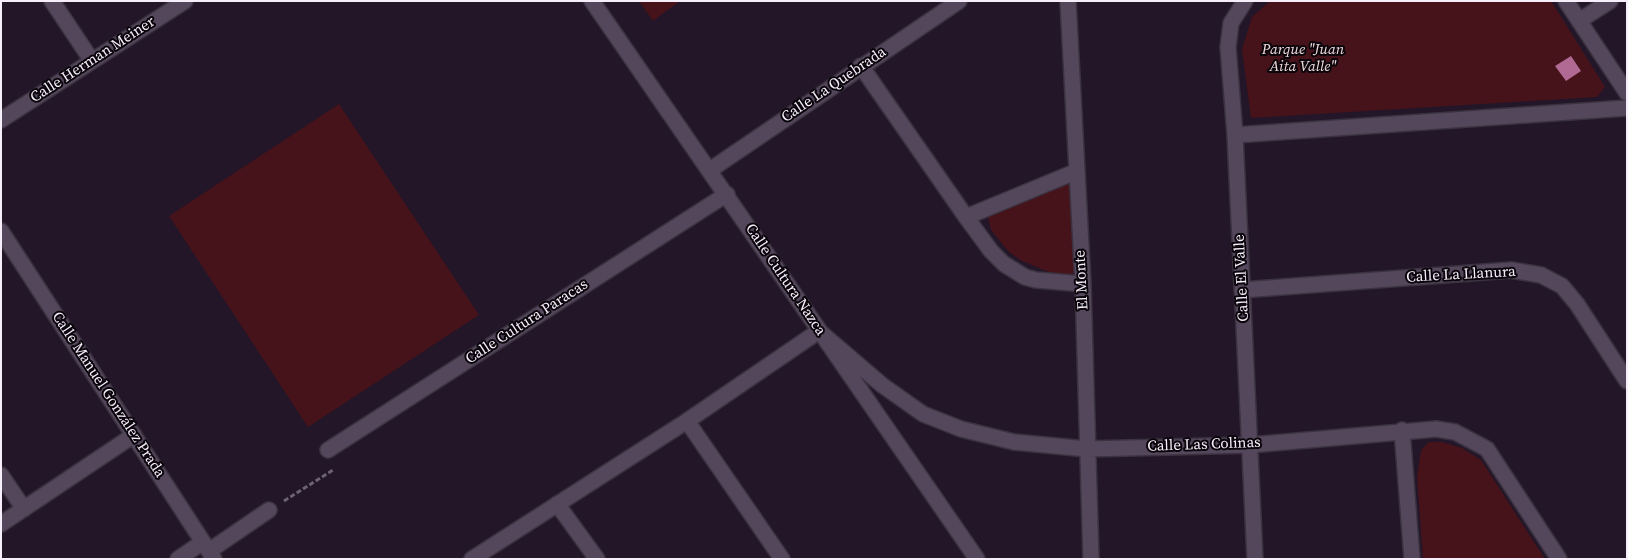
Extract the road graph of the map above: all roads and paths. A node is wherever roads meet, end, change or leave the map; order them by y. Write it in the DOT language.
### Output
graph roads {
  1 [pos="52,1"];
  2 [pos="185,1"];
  3 [pos="592,1"];
  4 [pos="959,1"];
  5 [pos="1068,1"];
  6 [pos="1245,1"];
  7 [pos="1566,1"];
  8 [pos="1610,1"];
  9 [pos="1579,22"];
  10 [pos="92,61"];
  11 [pos="862,66"];
  12 [pos="1627,93"];
  13 [pos="1627,108"];
  14 [pos="1,120"];
  15 [pos="1235,135"];
  16 [pos="710,170"];
  17 [pos="1076,172"];
  18 [pos="727,194"];
  19 [pos="966,217"];
  20 [pos="1,231"];
  21 [pos="1083,284"];
  22 [pos="1242,290"];
  23 [pos="819,331"];
  24 [pos="1627,381"];
  25 [pos="688,421"];
  26 [pos="1402,430"];
  27 [pos="134,435"];
  28 [pos="1250,445"];
  29 [pos="1087,449"];
  30 [pos="328,450"];
  31 [pos="1,475"];
  32 [pos="557,504"];
  33 [pos="24,509"];
  34 [pos="269,510"];
  35 [pos="1,524"];
  36 [pos="209,551"];
  37 [pos="775,556"];
  38 [pos="178,559"];
  39 [pos="472,559"];
  40 [pos="597,559"];
  41 [pos="977,559"];
  42 [pos="1091,559"];
  43 [pos="1255,559"];
  44 [pos="1412,559"];
  45 [pos="1559,559"];
  1 -- 10 [label="street"];
  2 -- 10 [label="street, Calle Herman Meiner"];
  3 -- 16 [label="street, Calle Cultura Nazca"];
  4 -- 11 [label="street, Calle La Quebrada"];
  5 -- 17 [label="street, El Monte"];
  6 -- 15 [label="street, Calle El Valle"];
  7 -- 9 [label="street"];
  8 -- 9 [label="street"];
  9 -- 12 [label="street"];
  10 -- 14 [label="street, Calle Herman Meiner"];
  11 -- 16 [label="street, Calle La Quebrada"];
  11 -- 19 [label="street"];
  13 -- 15 [label="street"];
  15 -- 22 [label="street, Calle El Valle"];
  16 -- 18 [label="street, Calle Cultura Nazca"];
  17 -- 19 [label="street"];
  17 -- 21 [label="street, El Monte"];
  18 -- 23 [label="street, Calle Cultura Nazca"];
  18 -- 30 [label="street, Calle Cultura Paracas"];
  19 -- 21 [label="street"];
  20 -- 27 [label="street, Calle Manuel González Prada"];
  21 -- 29 [label="street, El Monte"];
  22 -- 24 [label="street, Calle La Llanura"];
  22 -- 28 [label="street, Calle El Valle"];
  23 -- 25 [label="street"];
  23 -- 29 [label="street, Calle Las Colinas"];
  23 -- 41 [label="street, Calle Cultura Nazca"];
  25 -- 32 [label="street"];
  25 -- 37 [label="street"];
  26 -- 28 [label="street, Calle Las Colinas"];
  26 -- 44 [label="street"];
  26 -- 45 [label="street, Calle Las Colinas"];
  27 -- 33 [label="street"];
  27 -- 36 [label="street, Calle Manuel González Prada"];
  28 -- 29 [label="street, Calle Las Colinas"];
  28 -- 43 [label="street, Calle El Valle"];
  29 -- 42 [label="street, El Monte"];
  30 -- 34 [label="path"];
  31 -- 33 [label="street"];
  32 -- 39 [label="street"];
  32 -- 40 [label="street"];
  33 -- 35 [label="street"];
  34 -- 36 [label="street"];
  36 -- 38 [label="street"];
}
